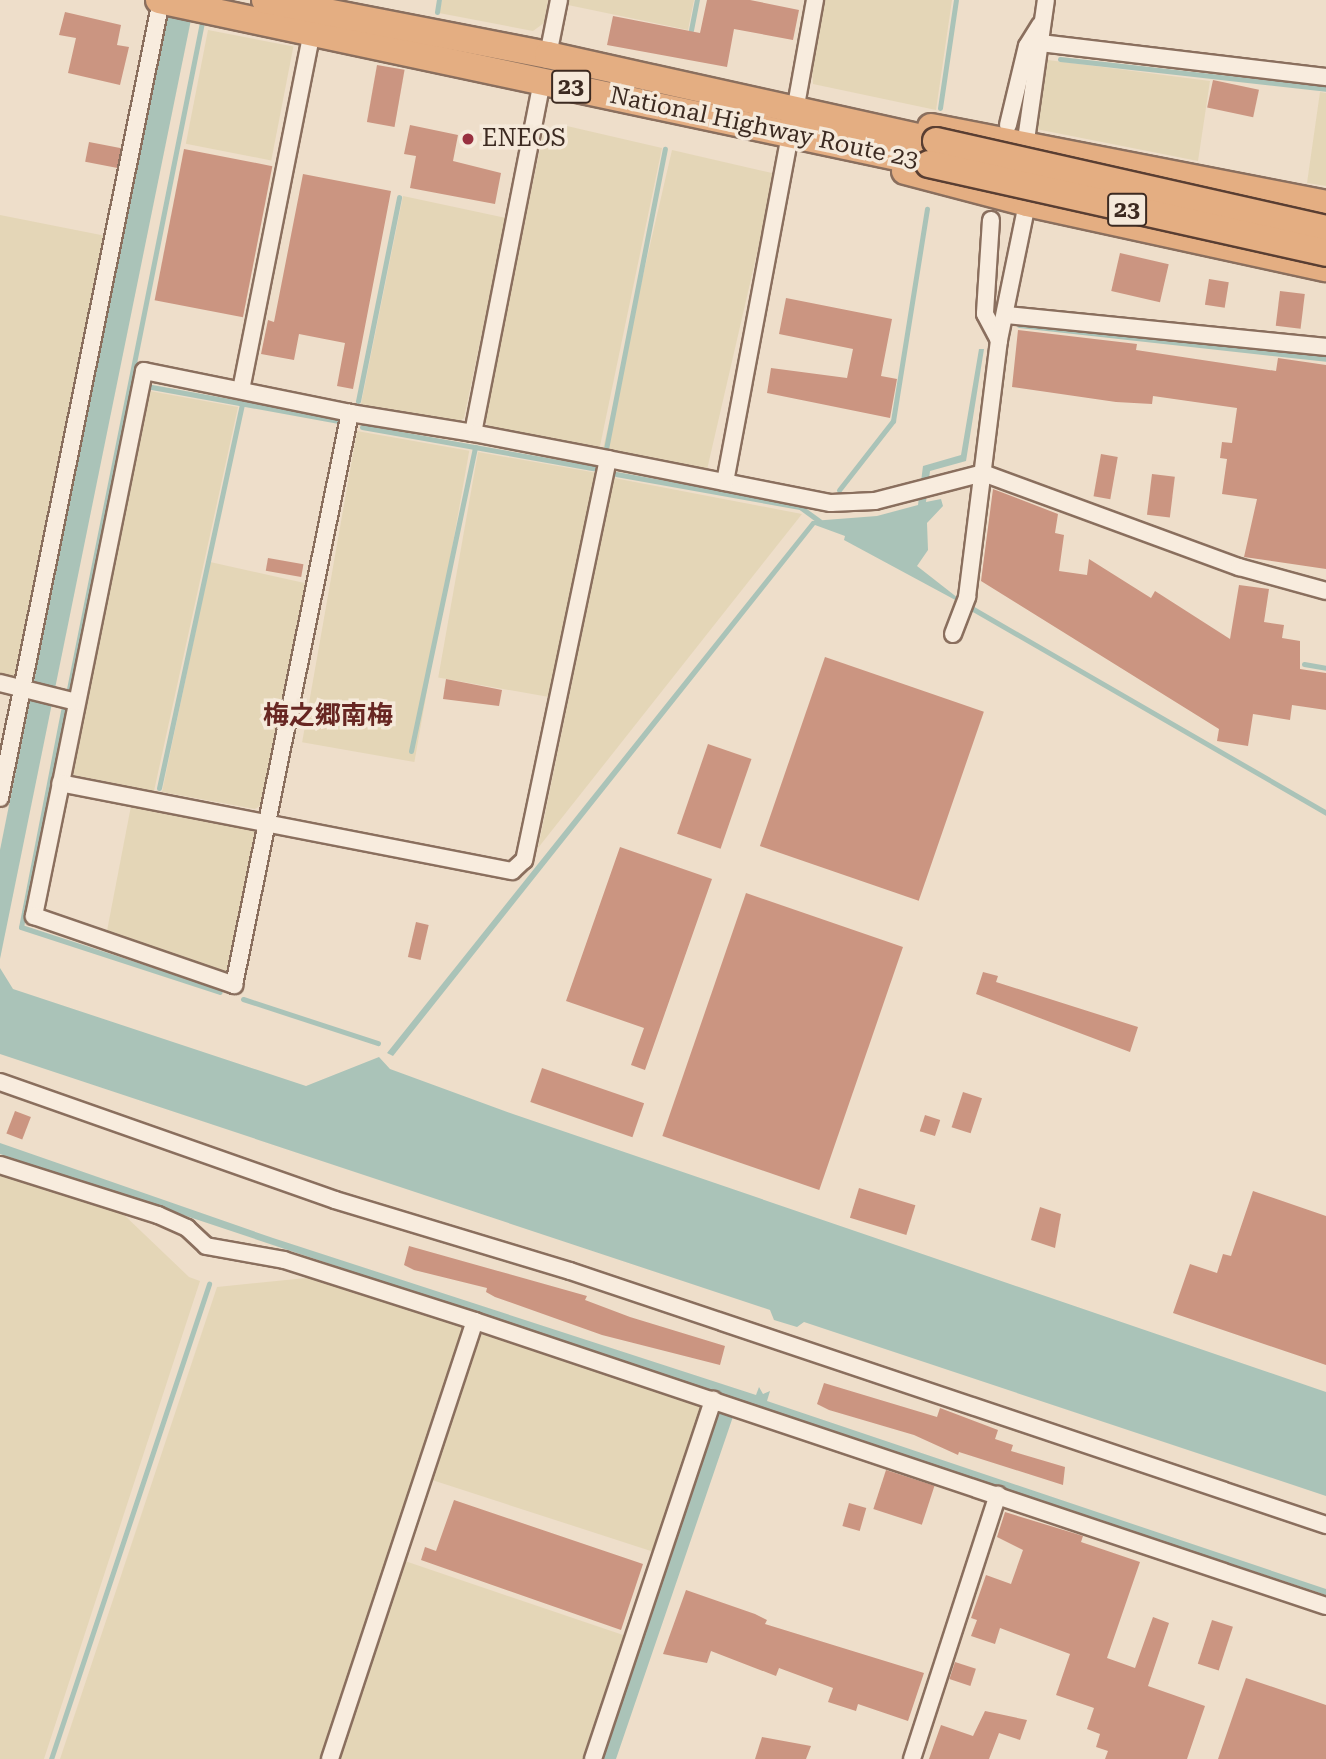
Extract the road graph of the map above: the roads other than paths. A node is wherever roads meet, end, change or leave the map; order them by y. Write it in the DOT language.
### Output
graph roads {
  1 [pos="162,0"];
  2 [pos="265,0"];
  3 [pos="559,0"];
  4 [pos="815,0"];
  5 [pos="1046,0"];
  6 [pos="316,14"];
  7 [pos="1043,20"];
  8 [pos="1040,43"];
  9 [pos="545,68"];
  10 [pos="1326,77"];
  11 [pos="792,122"];
  12 [pos="1008,125"];
  13 [pos="1025,147"];
  14 [pos="932,153"];
  15 [pos="1027,203"];
  16 [pos="1326,204"];
  17 [pos="991,220"];
  18 [pos="1326,229"];
  19 [pos="1326,253"];
  20 [pos="1326,268"];
  21 [pos="1007,314"];
  22 [pos="999,340"];
  23 [pos="1326,347"];
  24 [pos="241,390"];
  25 [pos="350,413"];
  26 [pos="473,433"];
  27 [pos="608,459"];
  28 [pos="983,473"];
  29 [pos="725,482"];
  30 [pos="1326,591"];
  31 [pos="953,634"];
  32 [pos="0,684"];
  33 [pos="25,690"];
  34 [pos="76,702"];
  35 [pos="61,783"];
  36 [pos="0,798"];
  37 [pos="270,821"];
  38 [pos="0,1082"];
  39 [pos="0,1165"];
  40 [pos="475,1321"];
  41 [pos="713,1400"];
  42 [pos="998,1495"];
  43 [pos="1326,1525"];
  44 [pos="1326,1606"];
  45 [pos="330,1759"];
  46 [pos="593,1759"];
  47 [pos="912,1759"];
  1 -- 6 [label="highway, National Highway Route 23 / 23"];
  1 -- 33 [label="street"];
  2 -- 6 [label="highway, National Highway Route 23 / 23"];
  3 -- 9 [label="street"];
  4 -- 11 [label="street"];
  5 -- 7 [label="street"];
  6 -- 9 [label="highway, National Highway Route 23 / 23"];
  6 -- 24 [label="street"];
  7 -- 8 [label="street"];
  7 -- 12 [label="street"];
  8 -- 10 [label="street"];
  8 -- 13 [label="street"];
  9 -- 11 [label="highway, National Highway Route 23 / 23"];
  9 -- 26 [label="street"];
  11 -- 13 [label="highway"];
  11 -- 14 [label="highway, National Highway Route 23 / 23"];
  11 -- 15 [label="highway"];
  11 -- 29 [label="street"];
  13 -- 16 [label="highway"];
  14 -- 18 [label="highway, National Highway Route 23 / 23, bridge"];
  14 -- 19 [label="highway, National Highway Route 23 / 23, bridge"];
  15 -- 20 [label="highway"];
  15 -- 21 [label="street"];
  17 -- 22 [label="street"];
  21 -- 22 [label="street"];
  21 -- 23 [label="street"];
  22 -- 28 [label="street"];
  24 -- 25 [label="street"];
  24 -- 34 [label="street"];
  25 -- 26 [label="street"];
  25 -- 37 [label="street"];
  26 -- 27 [label="street"];
  27 -- 29 [label="street"];
  27 -- 37 [label="street"];
  28 -- 29 [label="street"];
  28 -- 30 [label="street"];
  28 -- 31 [label="street"];
  32 -- 33 [label="street"];
  33 -- 34 [label="street"];
  33 -- 36 [label="street"];
  34 -- 35 [label="street"];
  35 -- 37 [label="street"];
  35 -- 37 [label="street"];
  38 -- 43 [label="street"];
  39 -- 40 [label="street"];
  40 -- 41 [label="street"];
  40 -- 45 [label="street"];
  41 -- 42 [label="street"];
  41 -- 46 [label="street"];
  42 -- 44 [label="street"];
  42 -- 47 [label="street"];
}
